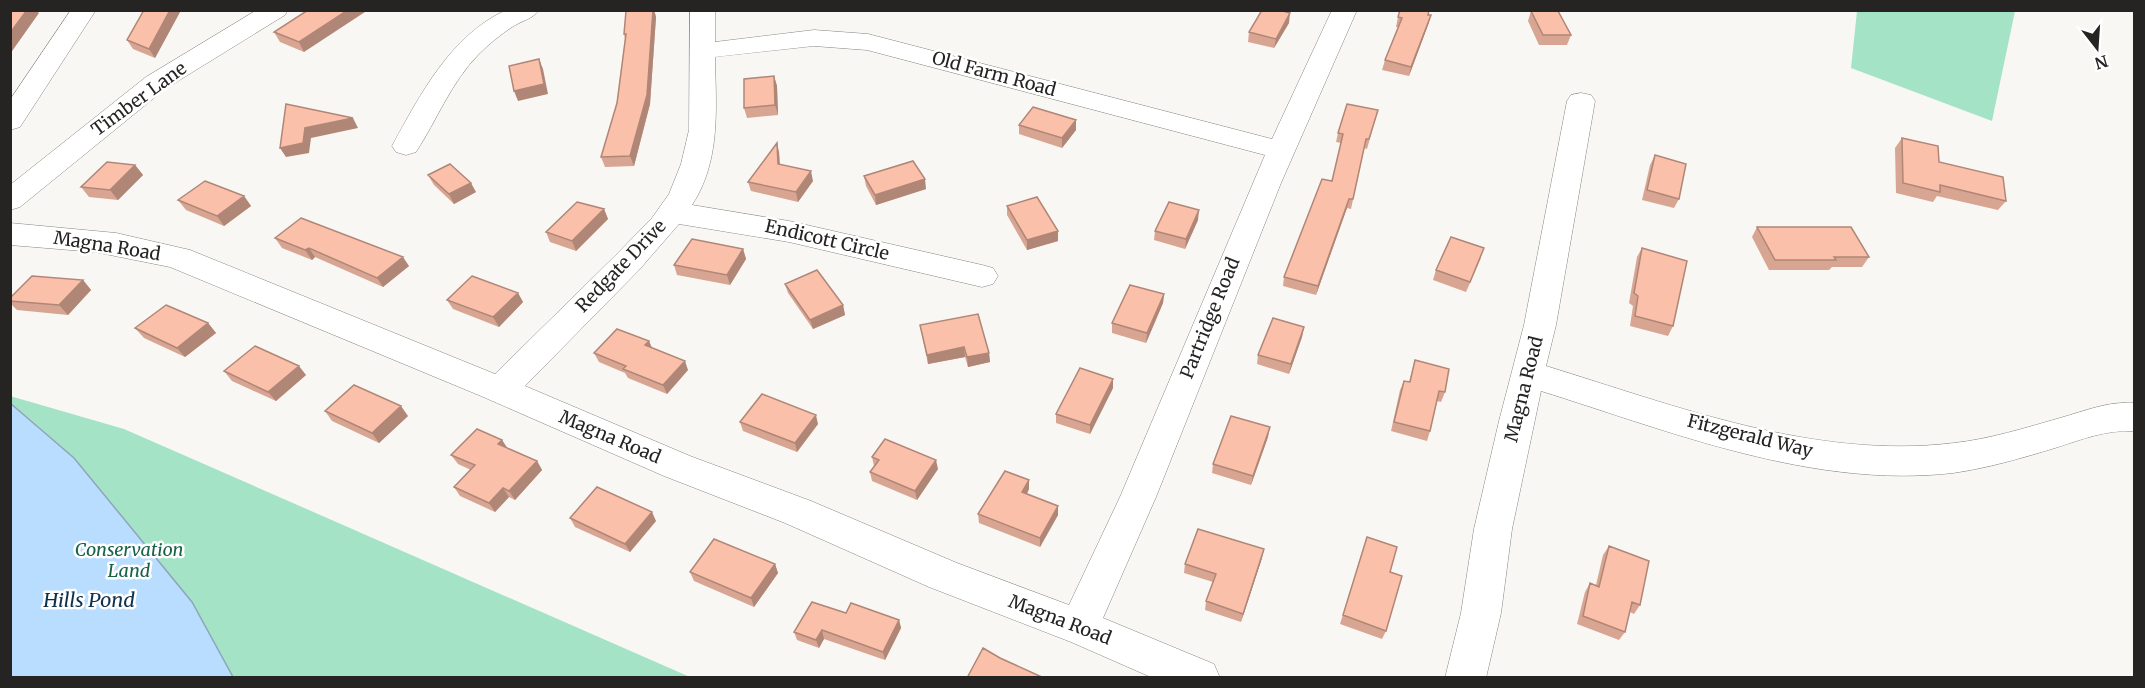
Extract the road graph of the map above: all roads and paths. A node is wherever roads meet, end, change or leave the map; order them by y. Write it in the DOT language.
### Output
graph roads {
  1 [pos="84,10"];
  2 [pos="276,10"];
  3 [pos="527,10"];
  4 [pos="702,10"];
  5 [pos="1345,10"];
  6 [pos="702,51"];
  7 [pos="1581,101"];
  8 [pos="10,121"];
  9 [pos="406,146"];
  10 [pos="1280,150"];
  11 [pos="10,200"];
  12 [pos="671,213"];
  13 [pos="10,234"];
  14 [pos="982,276"];
  15 [pos="1529,374"];
  16 [pos="500,390"];
  17 [pos="2125,417"];
  18 [pos="1079,626"];
  19 [pos="1200,678"];
  20 [pos="1465,678"];
  1 -- 8 [label="street"];
  2 -- 11 [label="street, Timber Lane"];
  3 -- 9 [label="street"];
  4 -- 6 [label="street, Redgate Drive"];
  5 -- 10 [label="street, Partridge Road"];
  6 -- 10 [label="street, Old Farm Road"];
  6 -- 12 [label="street, Redgate Drive"];
  7 -- 15 [label="street, Magna Road"];
  10 -- 18 [label="street, Partridge Road"];
  12 -- 14 [label="street, Endicott Circle"];
  12 -- 16 [label="street, Redgate Drive"];
  13 -- 16 [label="street, Magna Road"];
  15 -- 17 [label="street, Fitzgerald Way"];
  15 -- 20 [label="street, Magna Road"];
  16 -- 18 [label="street, Magna Road"];
  18 -- 19 [label="street, Magna Road"];
}
